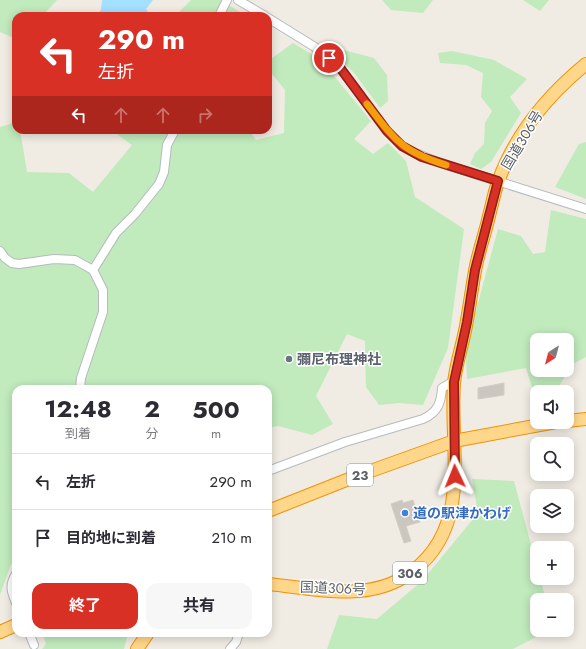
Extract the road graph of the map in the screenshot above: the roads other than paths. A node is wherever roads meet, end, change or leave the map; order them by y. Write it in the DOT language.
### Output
graph roads {
  1 [pos="227,0"];
  2 [pos="238,0"];
  3 [pos="221,12"];
  4 [pos="258,12"];
  5 [pos="272,20"];
  6 [pos="586,64"];
  7 [pos="173,134"];
  8 [pos="498,181"];
  9 [pos="586,209"];
  10 [pos="0,251"];
  11 [pos="93,270"];
  12 [pos="454,382"];
  13 [pos="80,385"];
  14 [pos="586,419"];
  15 [pos="574,420"];
  16 [pos="530,427"];
  17 [pos="454,441"];
  18 [pos="272,469"];
  19 [pos="272,510"];
  20 [pos="272,584"];
  21 [pos="31,637"];
  22 [pos="145,637"];
  23 [pos="238,637"];
  24 [pos="34,644"];
  25 [pos="137,649"];
  26 [pos="230,649"];
  1 -- 3 [label="street"];
  2 -- 4 [label="street"];
  5 -- 8 [label="street"];
  6 -- 8 [label="highway, 国道306号 / 306"];
  7 -- 11 [label="street"];
  8 -- 9 [label="street"];
  8 -- 12 [label="highway, 国道306号 / 306"];
  10 -- 11 [label="street"];
  11 -- 13 [label="street"];
  12 -- 17 [label="highway, 国道306号 / 306"];
  12 -- 18 [label="street"];
  14 -- 15 [label="highway"];
  16 -- 17 [label="highway, 23"];
  17 -- 19 [label="highway, 23"];
  17 -- 20 [label="highway, 国道306号 / 306"];
  21 -- 24 [label="street"];
  22 -- 25 [label="highway"];
  23 -- 26 [label="street"];
}
